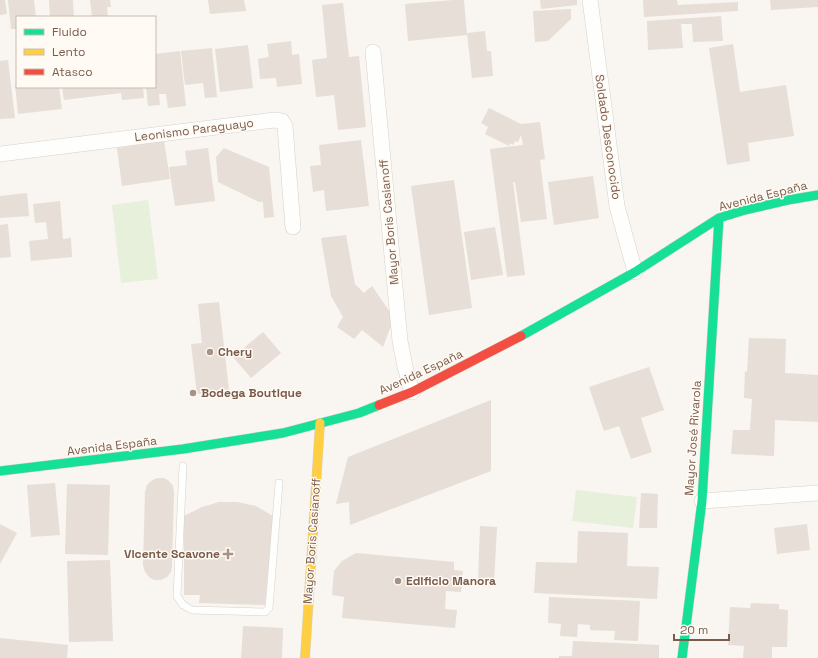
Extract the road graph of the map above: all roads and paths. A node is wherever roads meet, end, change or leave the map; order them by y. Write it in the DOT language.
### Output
graph roads {
  1 [pos="590,0"];
  2 [pos="373,52"];
  3 [pos="0,154"];
  4 [pos="818,195"];
  5 [pos="719,218"];
  6 [pos="293,227"];
  7 [pos="635,272"];
  8 [pos="412,392"];
  9 [pos="320,423"];
  10 [pos="183,466"];
  11 [pos="0,471"];
  12 [pos="279,483"];
  13 [pos="818,493"];
  14 [pos="702,501"];
  15 [pos="305,658"];
  16 [pos="682,658"];
  1 -- 7 [label="street, Soldado Desconocido"];
  2 -- 8 [label="street, Mayor Boris Casianoff"];
  3 -- 6 [label="street, Leonismo Paraguayo"];
  4 -- 5 [label="main road, Avenida España"];
  5 -- 7 [label="main road, Avenida España"];
  5 -- 14 [label="main road, Mayor José Rivarola"];
  7 -- 8 [label="main road, Avenida España"];
  8 -- 9 [label="main road, Avenida España"];
  9 -- 11 [label="main road, Avenida España"];
  9 -- 15 [label="main road, Mayor Boris Casianoff"];
  10 -- 12 [label="lane"];
  13 -- 14 [label="street"];
  14 -- 16 [label="main road, Mayor José Rivarola"];
}
